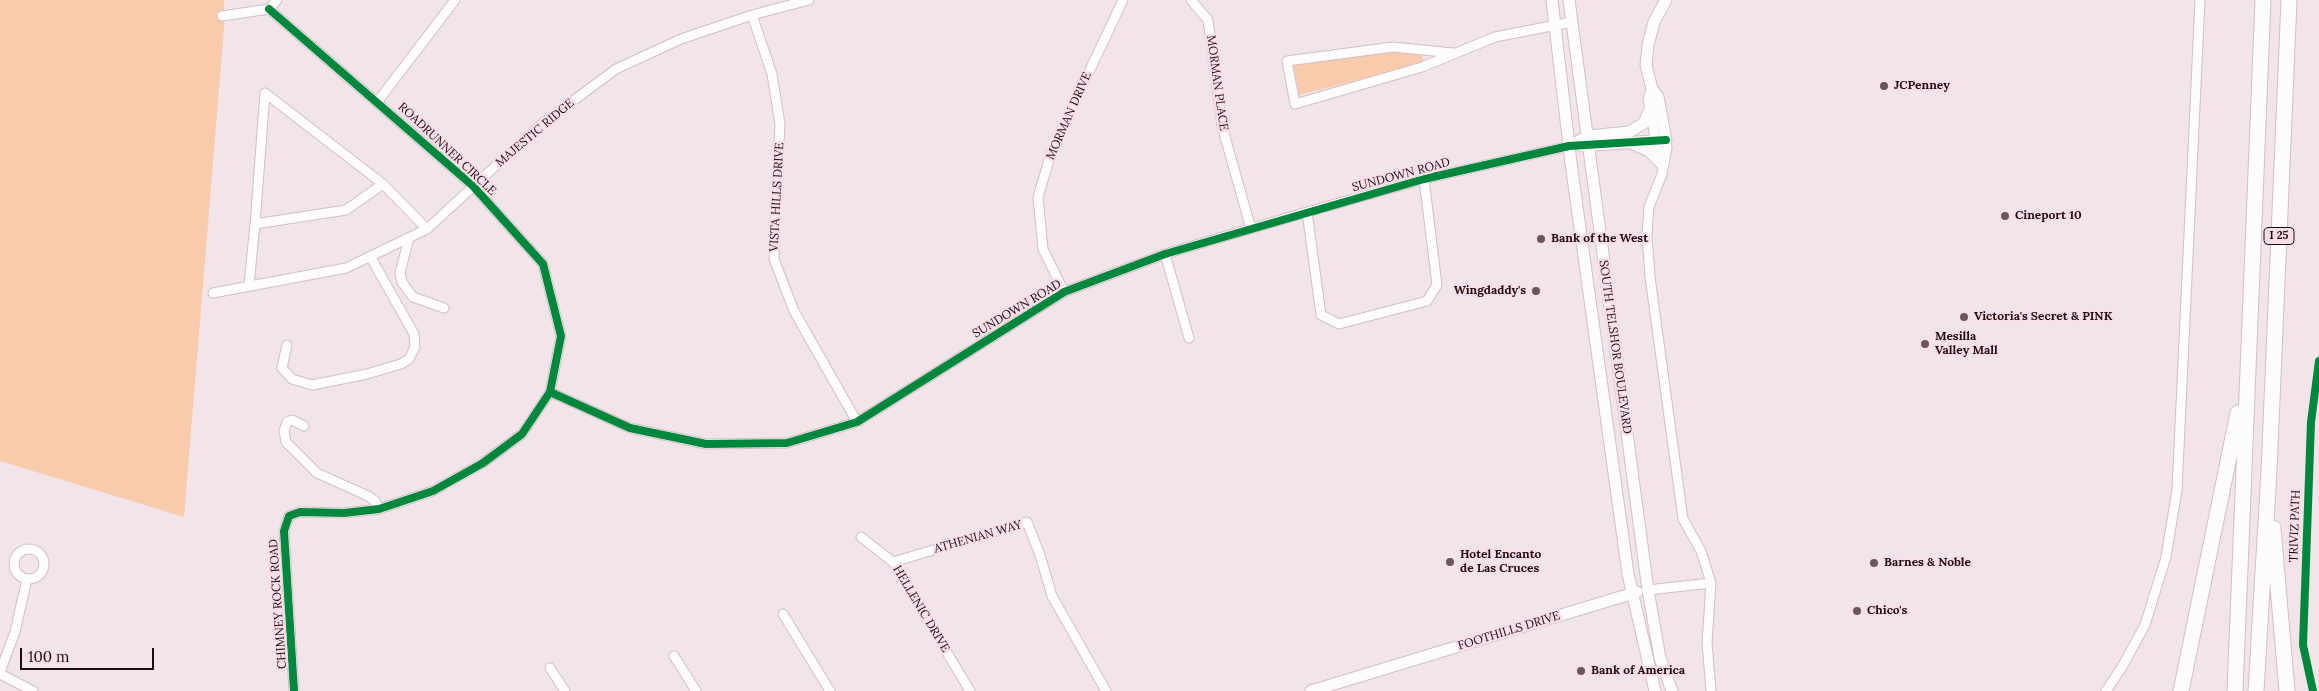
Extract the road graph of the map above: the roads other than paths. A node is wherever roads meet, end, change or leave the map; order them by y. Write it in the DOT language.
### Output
graph roads {
  1 [pos="277,0"];
  2 [pos="455,0"];
  3 [pos="810,0"];
  4 [pos="1123,0"];
  5 [pos="1191,0"];
  6 [pos="1552,0"];
  7 [pos="1569,0"];
  8 [pos="1666,0"];
  9 [pos="2200,0"];
  10 [pos="2263,0"];
  11 [pos="2289,0"];
  12 [pos="269,9"];
  13 [pos="752,15"];
  14 [pos="222,16"];
  15 [pos="1572,22"];
  16 [pos="1554,24"];
  17 [pos="1453,53"];
  18 [pos="1652,89"];
  19 [pos="378,101"];
  20 [pos="1650,107"];
  21 [pos="1660,134"];
  22 [pos="1629,137"];
  23 [pos="1589,141"];
  24 [pos="1569,146"];
  25 [pos="1663,165"];
  26 [pos="1424,179"];
  27 [pos="383,184"];
  28 [pos="473,186"];
  29 [pos="1307,212"];
  30 [pos="255,224"];
  31 [pos="427,229"];
  32 [pos="1252,229"];
  33 [pos="409,238"];
  34 [pos="1165,254"];
  35 [pos="370,256"];
  36 [pos="249,285"];
  37 [pos="1064,292"];
  38 [pos="213,293"];
  39 [pos="444,308"];
  40 [pos="1189,338"];
  41 [pos="287,345"];
  42 [pos="2246,372"];
  43 [pos="550,392"];
  44 [pos="857,422"];
  45 [pos="304,426"];
  46 [pos="2269,472"];
  47 [pos="379,509"];
  48 [pos="289,516"];
  49 [pos="861,537"];
  50 [pos="893,562"];
  51 [pos="27,579"];
  52 [pos="1711,584"];
  53 [pos="1648,590"];
  54 [pos="1631,594"];
  55 [pos="784,614"];
  56 [pos="674,656"];
  57 [pos="550,668"];
  58 [pos="0,673"];
  59 [pos="33,691"];
  60 [pos="294,691"];
  61 [pos="565,691"];
  62 [pos="696,691"];
  63 [pos="830,691"];
  64 [pos="970,691"];
  65 [pos="1106,691"];
  66 [pos="1311,691"];
  67 [pos="1655,691"];
  68 [pos="1672,691"];
  69 [pos="1711,691"];
  70 [pos="2106,691"];
  71 [pos="2180,691"];
  72 [pos="2235,691"];
  73 [pos="2256,691"];
  74 [pos="2287,691"];
  1 -- 12 [label="street"];
  2 -- 19 [label="street"];
  3 -- 13 [label="street, MAJESTIC RIDGE"];
  4 -- 37 [label="street, MORMAN DRIVE"];
  5 -- 32 [label="street, MORMAN PLACE"];
  6 -- 16 [label="main road, SOUTH TELSHOR BOULEVARD"];
  7 -- 15 [label="main road, SOUTH TELSHOR BOULEVARD"];
  8 -- 18 [label="main road"];
  9 -- 70 [label="street"];
  10 -- 42 [label="highway, I 25"];
  11 -- 46 [label="highway, I 25"];
  12 -- 14 [label="street"];
  12 -- 19 [label="street, ROADRUNNER CIRCLE"];
  13 -- 28 [label="street, MAJESTIC RIDGE"];
  13 -- 44 [label="street, VISTA HILLS DRIVE"];
  15 -- 16 [label="street"];
  15 -- 23 [label="main road, SOUTH TELSHOR BOULEVARD"];
  16 -- 17 [label="street"];
  16 -- 24 [label="main road, SOUTH TELSHOR BOULEVARD"];
  17 -- 17 [label="street"];
  18 -- 20 [label="main road"];
  18 -- 21 [label="main road"];
  19 -- 28 [label="street, ROADRUNNER CIRCLE"];
  20 -- 21 [label="street"];
  20 -- 22 [label="main road"];
  21 -- 22 [label="main road, SUNDOWN ROAD"];
  21 -- 25 [label="street"];
  22 -- 23 [label="main road, SUNDOWN ROAD"];
  22 -- 25 [label="main road"];
  23 -- 24 [label="main road, SUNDOWN ROAD"];
  23 -- 53 [label="main road, SOUTH TELSHOR BOULEVARD"];
  24 -- 26 [label="street, SUNDOWN ROAD"];
  24 -- 54 [label="main road, SOUTH TELSHOR BOULEVARD"];
  25 -- 52 [label="street"];
  26 -- 29 [label="street, SUNDOWN ROAD"];
  26 -- 29 [label="street"];
  27 -- 30 [label="street"];
  27 -- 30 [label="street"];
  27 -- 31 [label="street"];
  28 -- 31 [label="street, MAJESTIC RIDGE"];
  28 -- 43 [label="street, ROADRUNNER CIRCLE"];
  29 -- 32 [label="street, SUNDOWN ROAD"];
  30 -- 36 [label="street"];
  31 -- 33 [label="street, MAJESTIC RIDGE"];
  32 -- 34 [label="street, SUNDOWN ROAD"];
  33 -- 35 [label="street, MAJESTIC RIDGE"];
  33 -- 39 [label="street"];
  34 -- 37 [label="street, SUNDOWN ROAD"];
  34 -- 40 [label="street"];
  35 -- 36 [label="street, MAJESTIC RIDGE"];
  35 -- 41 [label="street"];
  36 -- 38 [label="street, MAJESTIC RIDGE"];
  37 -- 44 [label="street, SUNDOWN ROAD"];
  42 -- 71 [label="highway"];
  42 -- 72 [label="highway, I 25"];
  43 -- 44 [label="street, SUNDOWN ROAD"];
  43 -- 47 [label="street, ROADRUNNER CIRCLE"];
  45 -- 47 [label="street"];
  46 -- 73 [label="highway, I 25"];
  46 -- 74 [label="highway"];
  47 -- 48 [label="street, ROADRUNNER CIRCLE"];
  48 -- 60 [label="street, CHIMNEY ROCK ROAD"];
  49 -- 50 [label="street, HELLENIC DRIVE"];
  50 -- 64 [label="street, HELLENIC DRIVE"];
  50 -- 65 [label="street, ATHENIAN WAY"];
  51 -- 58 [label="street"];
  52 -- 53 [label="street, FOOTHILLS DRIVE"];
  52 -- 69 [label="street"];
  53 -- 54 [label="main road, FOOTHILLS DRIVE"];
  53 -- 68 [label="main road, SOUTH TELSHOR BOULEVARD"];
  54 -- 66 [label="main road, FOOTHILLS DRIVE"];
  54 -- 67 [label="main road, SOUTH TELSHOR BOULEVARD"];
  55 -- 63 [label="street"];
  56 -- 62 [label="street"];
  57 -- 61 [label="street"];
  58 -- 59 [label="street"];
}
